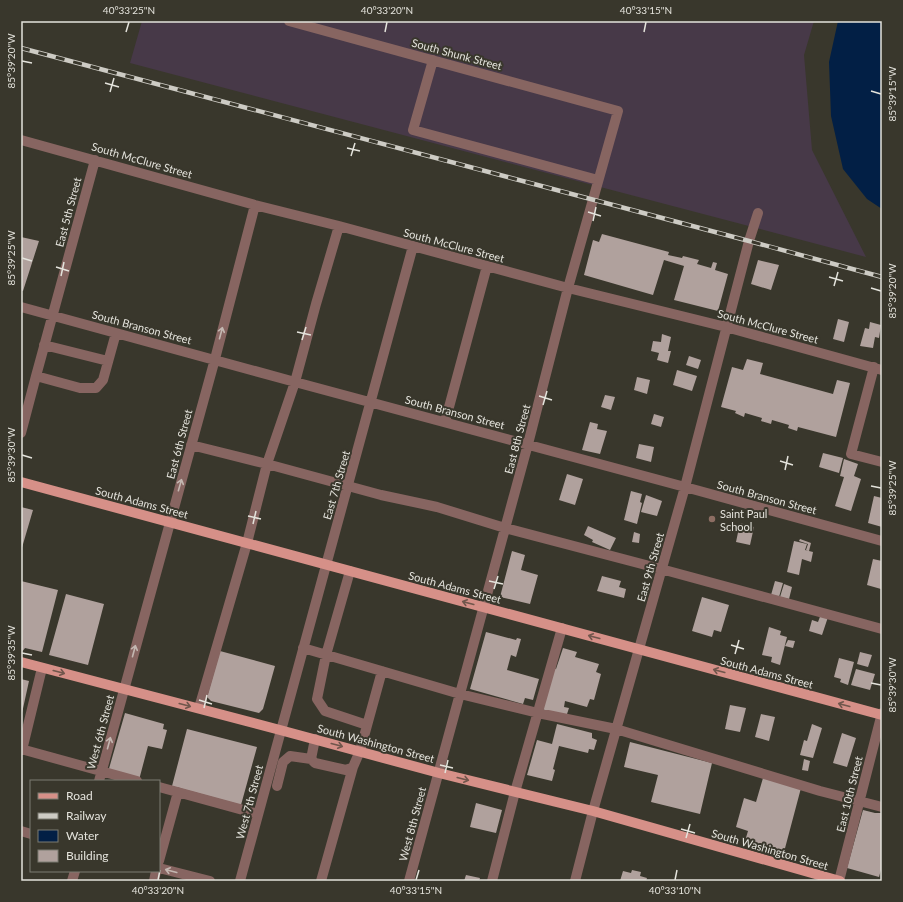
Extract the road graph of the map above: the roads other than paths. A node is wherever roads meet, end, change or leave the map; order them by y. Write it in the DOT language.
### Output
graph roads {
  1 [pos="289,21"];
  2 [pos="433,60"];
  3 [pos="618,110"];
  4 [pos="21,140"];
  5 [pos="95,160"];
  6 [pos="598,180"];
  7 [pos="255,204"];
  8 [pos="758,213"];
  9 [pos="340,226"];
  10 [pos="414,246"];
  11 [pos="487,266"];
  12 [pos="568,288"];
  13 [pos="21,307"];
  14 [pos="52,315"];
  15 [pos="726,328"];
  16 [pos="116,333"];
  17 [pos="44,345"];
  18 [pos="214,359"];
  19 [pos="108,361"];
  20 [pos="878,368"];
  21 [pos="36,376"];
  22 [pos="295,382"];
  23 [pos="372,402"];
  24 [pos="445,422"];
  25 [pos="21,433"];
  26 [pos="528,444"];
  27 [pos="191,445"];
  28 [pos="882,462"];
  29 [pos="267,464"];
  30 [pos="21,482"];
  31 [pos="348,486"];
  32 [pos="684,487"];
  33 [pos="170,522"];
  34 [pos="505,528"];
  35 [pos="882,541"];
  36 [pos="247,543"];
  37 [pos="326,565"];
  38 [pos="661,569"];
  39 [pos="350,571"];
  40 [pos="484,607"];
  41 [pos="562,628"];
  42 [pos="882,629"];
  43 [pos="303,648"];
  44 [pos="639,649"];
  45 [pos="326,654"];
  46 [pos="21,662"];
  47 [pos="42,668"];
  48 [pos="382,671"];
  49 [pos="124,689"];
  50 [pos="460,694"];
  51 [pos="199,708"];
  52 [pos="538,713"];
  53 [pos="882,714"];
  54 [pos="367,726"];
  55 [pos="616,729"];
  56 [pos="280,730"];
  57 [pos="315,739"];
  58 [pos="22,749"];
  59 [pos="360,751"];
  60 [pos="311,759"];
  61 [pos="353,767"];
  62 [pos="439,773"];
  63 [pos="100,776"];
  64 [pos="130,780"];
  65 [pos="277,786"];
  66 [pos="160,787"];
  67 [pos="178,792"];
  68 [pos="515,792"];
  69 [pos="859,802"];
  70 [pos="882,806"];
  71 [pos="593,811"];
  72 [pos="258,814"];
  73 [pos="160,857"];
  74 [pos="160,868"];
  75 [pos="210,881"];
  76 [pos="240,881"];
  77 [pos="321,881"];
  78 [pos="409,881"];
  79 [pos="492,881"];
  80 [pos="575,881"];
  81 [pos="839,881"];
  1 -- 2 [label="street, South Shunk Street"];
  2 -- 3 [label="street, South Shunk Street"];
  2 -- 6 [label="street"];
  3 -- 6 [label="street, East 8th Street"];
  4 -- 5 [label="street, South McClure Street"];
  5 -- 7 [label="street, South McClure Street"];
  5 -- 14 [label="street, East 5th Street"];
  6 -- 12 [label="street, East 8th Street"];
  7 -- 9 [label="street, South McClure Street"];
  18 -- 7 [label="street, East 6th Street, one-way"];
  8 -- 15 [label="street, East 9th Street"];
  9 -- 10 [label="street, South McClure Street"];
  9 -- 22 [label="street"];
  10 -- 11 [label="street, South McClure Street"];
  10 -- 23 [label="street, East 7th Street"];
  11 -- 12 [label="street, South McClure Street"];
  11 -- 24 [label="street"];
  12 -- 15 [label="street, South McClure Street"];
  12 -- 26 [label="street, East 8th Street"];
  13 -- 14 [label="street, South Branson Street"];
  14 -- 16 [label="street, South Branson Street"];
  14 -- 17 [label="street, East 5th Street"];
  15 -- 20 [label="street, South McClure Street"];
  15 -- 32 [label="street, East 9th Street"];
  16 -- 18 [label="street, South Branson Street"];
  16 -- 19 [label="street"];
  17 -- 19 [label="street"];
  17 -- 21 [label="street, East 5th Street"];
  18 -- 22 [label="street, South Branson Street"];
  18 -- 27 [label="street, East 6th Street"];
  19 -- 21 [label="street"];
  20 -- 28 [label="street"];
  21 -- 25 [label="street, East 5th Street"];
  22 -- 23 [label="street, South Branson Street"];
  22 -- 29 [label="street"];
  23 -- 24 [label="street, South Branson Street"];
  23 -- 31 [label="street, East 7th Street"];
  24 -- 26 [label="street, South Branson Street"];
  26 -- 32 [label="street, South Branson Street"];
  26 -- 34 [label="street, East 8th Street"];
  27 -- 29 [label="street"];
  33 -- 27 [label="street, East 6th Street, one-way"];
  29 -- 31 [label="street"];
  29 -- 36 [label="street"];
  30 -- 33 [label="main road, South Adams Street"];
  31 -- 34 [label="street"];
  31 -- 37 [label="street, East 7th Street"];
  32 -- 35 [label="street, South Branson Street"];
  32 -- 38 [label="street, East 9th Street"];
  33 -- 36 [label="main road, South Adams Street"];
  49 -- 33 [label="street, East 6th Street, one-way"];
  34 -- 38 [label="street"];
  34 -- 40 [label="street, East 8th Street"];
  36 -- 37 [label="main road, South Adams Street"];
  36 -- 51 [label="street"];
  37 -- 39 [label="main road, South Adams Street"];
  37 -- 43 [label="street, East 7th Street"];
  38 -- 42 [label="street"];
  38 -- 44 [label="street, East 9th Street"];
  40 -- 39 [label="main road, South Adams Street, one-way"];
  39 -- 45 [label="street"];
  40 -- 41 [label="main road, South Adams Street"];
  40 -- 50 [label="street, East 8th Street"];
  44 -- 41 [label="main road, South Adams Street, one-way"];
  41 -- 52 [label="street"];
  43 -- 45 [label="street"];
  43 -- 56 [label="street, East 7th Street"];
  53 -- 44 [label="main road, South Adams Street, one-way"];
  44 -- 55 [label="street, East 9th Street"];
  45 -- 48 [label="street"];
  45 -- 54 [label="street"];
  46 -- 47 [label="main road, South Washington Street"];
  47 -- 49 [label="main road, South Washington Street, one-way"];
  47 -- 58 [label="street"];
  48 -- 50 [label="street"];
  48 -- 54 [label="street"];
  49 -- 51 [label="main road, South Washington Street, one-way"];
  63 -- 49 [label="street, West 6th Street, one-way"];
  50 -- 52 [label="street"];
  50 -- 62 [label="street, East 8th Street"];
  51 -- 56 [label="main road, South Washington Street"];
  52 -- 55 [label="street"];
  52 -- 68 [label="street"];
  53 -- 69 [label="street, East 10th Street"];
  54 -- 59 [label="street"];
  55 -- 69 [label="street"];
  55 -- 71 [label="street, East 9th Street"];
  56 -- 57 [label="main road, South Washington Street"];
  56 -- 72 [label="street, West 7th Street"];
  57 -- 59 [label="main road, South Washington Street, one-way"];
  57 -- 60 [label="street"];
  58 -- 63 [label="street"];
  59 -- 61 [label="street"];
  59 -- 62 [label="main road, South Washington Street"];
  60 -- 61 [label="street"];
  60 -- 65 [label="street"];
  61 -- 77 [label="street"];
  62 -- 68 [label="main road, South Washington Street, one-way"];
  62 -- 78 [label="street, West 8th Street"];
  63 -- 64 [label="street"];
  66 -- 67 [label="street"];
  67 -- 72 [label="street"];
  67 -- 73 [label="street"];
  68 -- 71 [label="main road, South Washington Street"];
  68 -- 79 [label="street"];
  69 -- 70 [label="street"];
  69 -- 81 [label="street, East 10th Street"];
  71 -- 80 [label="street, East 9th Street"];
  71 -- 81 [label="main road, South Washington Street"];
  72 -- 76 [label="street, West 7th Street"];
  75 -- 74 [label="street, one-way"];
}
